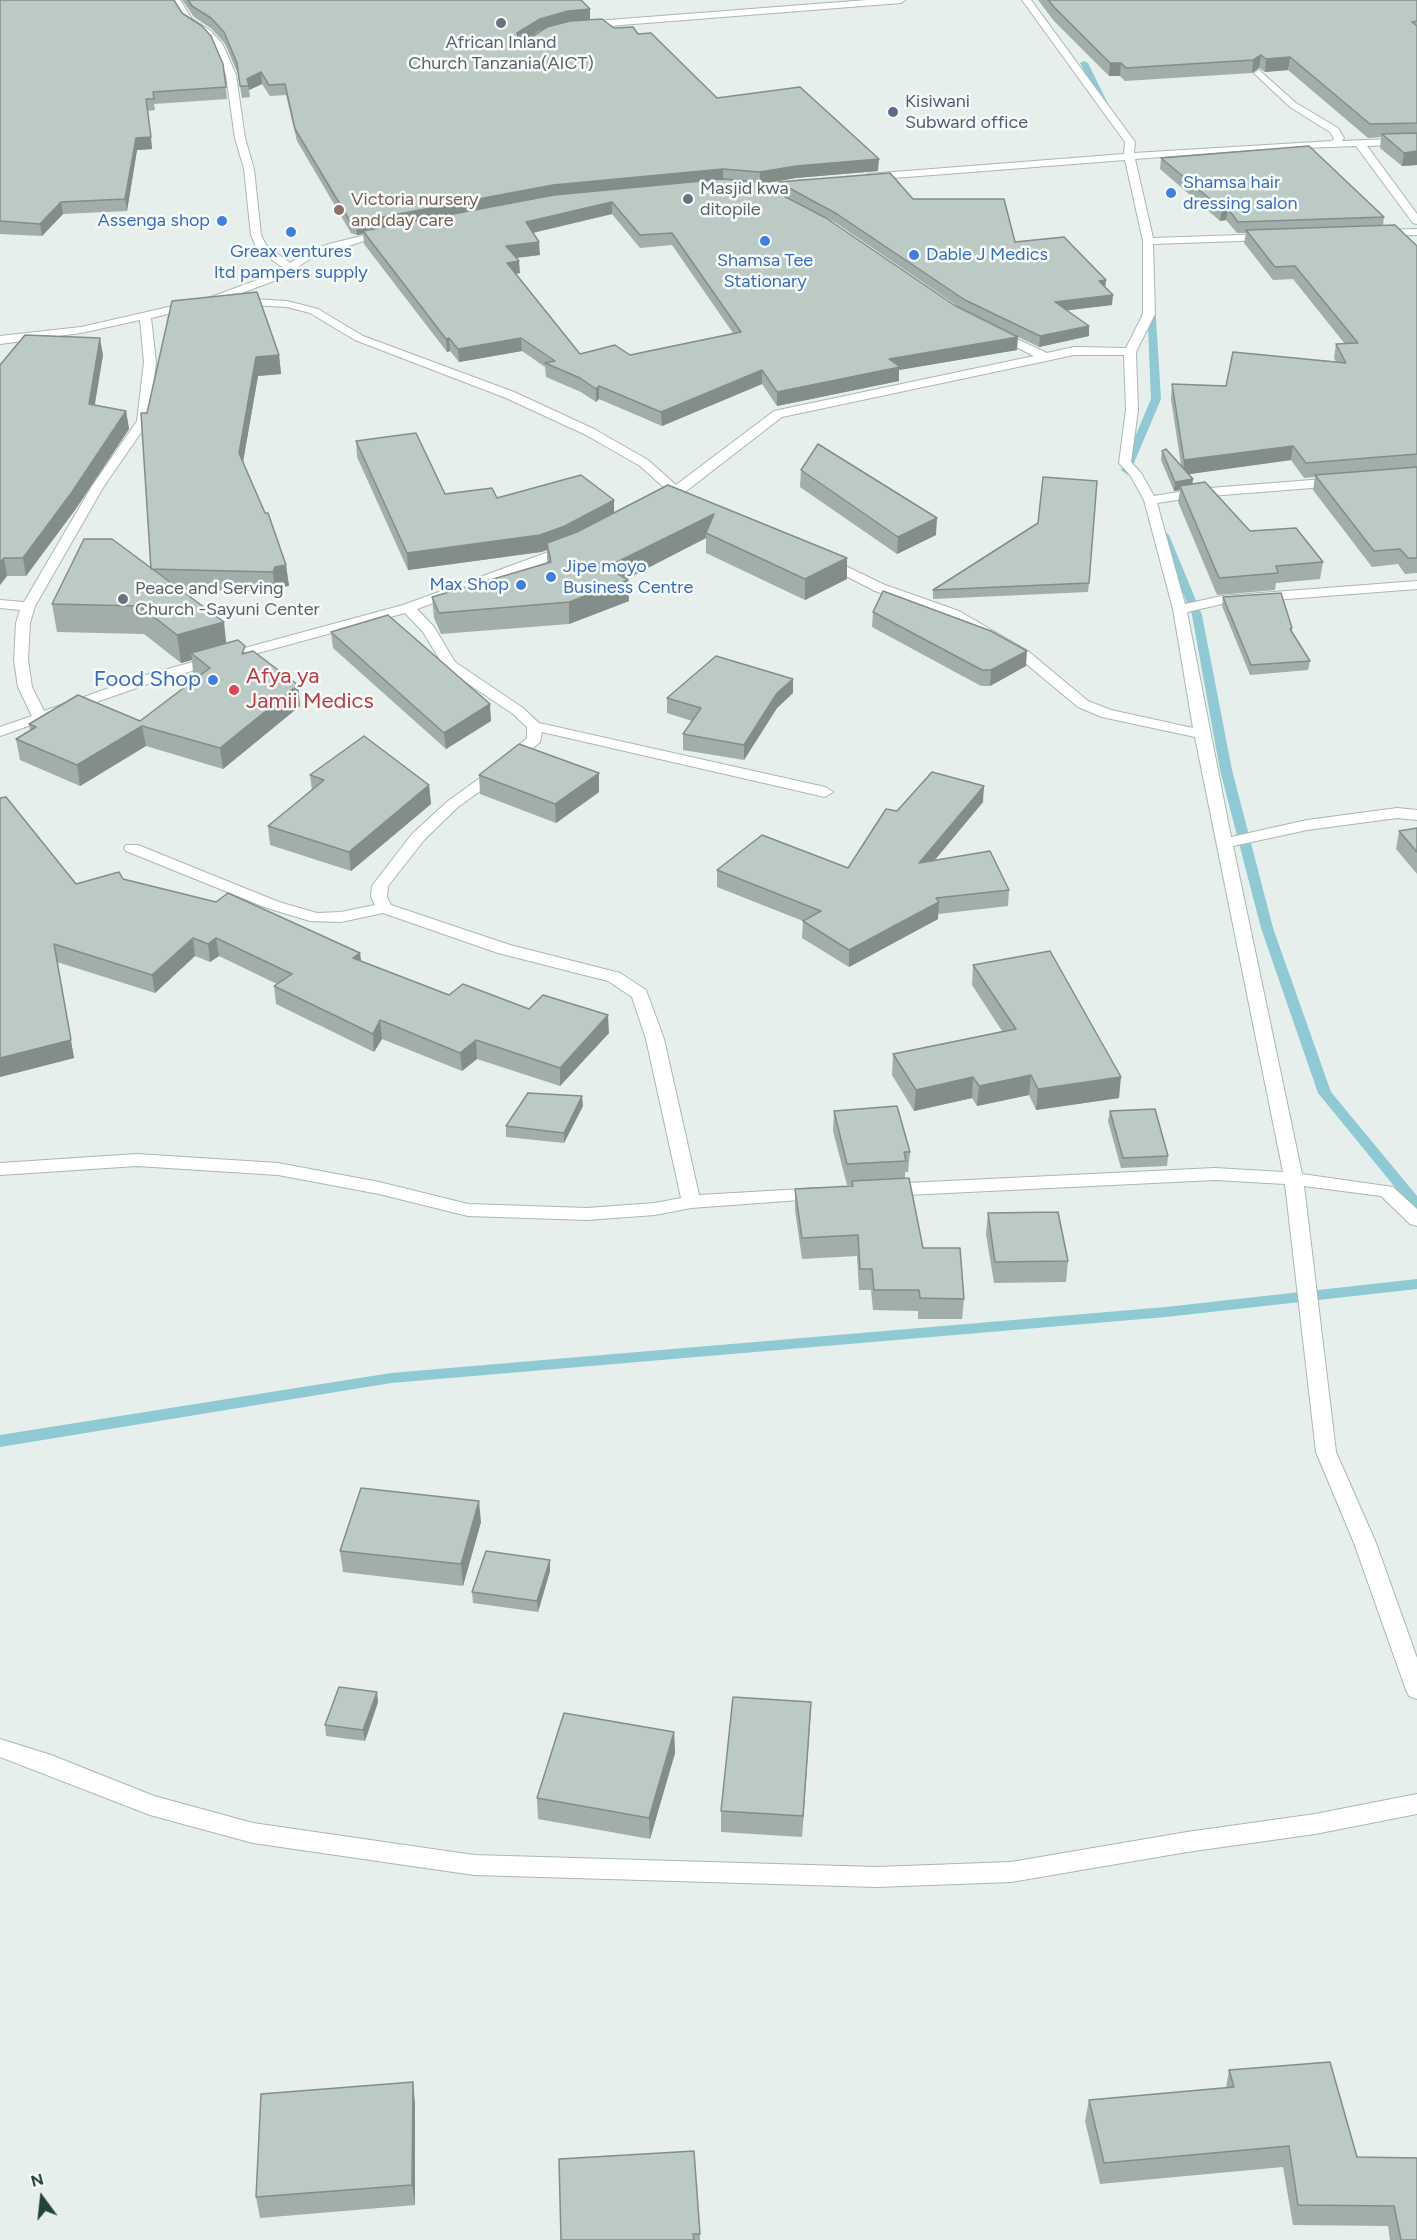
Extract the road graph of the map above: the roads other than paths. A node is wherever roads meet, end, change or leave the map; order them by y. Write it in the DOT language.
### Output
graph roads {
  1 [pos="176,0"];
  2 [pos="901,0"];
  3 [pos="1026,0"];
  4 [pos="569,27"];
  5 [pos="1259,73"];
  6 [pos="1417,141"];
  7 [pos="1360,144"];
  8 [pos="1334,145"];
  9 [pos="1129,157"];
  10 [pos="860,178"];
  11 [pos="817,181"];
  12 [pos="780,200"];
  13 [pos="1417,221"];
  14 [pos="396,231"];
  15 [pos="1417,232"];
  16 [pos="1373,234"];
  17 [pos="1282,237"];
  18 [pos="1148,241"];
  19 [pos="290,267"];
  20 [pos="211,301"];
  21 [pos="145,316"];
  22 [pos="988,328"];
  23 [pos="0,340"];
  24 [pos="1130,352"];
  25 [pos="1045,357"];
  26 [pos="1349,481"];
  27 [pos="676,492"];
  28 [pos="1150,500"];
  29 [pos="695,502"];
  30 [pos="645,509"];
  31 [pos="582,542"];
  32 [pos="806,552"];
  33 [pos="1417,585"];
  34 [pos="0,604"];
  35 [pos="28,606"];
  36 [pos="408,608"];
  37 [pos="1180,609"];
  38 [pos="39,716"];
  39 [pos="534,726"];
  40 [pos="0,732"];
  41 [pos="1202,734"];
  42 [pos="825,792"];
  43 [pos="1417,815"];
  44 [pos="1225,843"];
  45 [pos="132,848"];
  46 [pos="384,908"];
  47 [pos="0,1169"];
  48 [pos="1294,1179"];
  49 [pos="868,1191"];
  50 [pos="833,1193"];
  51 [pos="691,1202"];
  52 [pos="1417,1220"];
  53 [pos="1417,1690"];
  54 [pos="0,1748"];
  55 [pos="1417,1804"];
  1 -- 19 [label="street"];
  2 -- 4 [label="street"];
  3 -- 9 [label="street"];
  5 -- 8 [label="street"];
  6 -- 7 [label="street"];
  7 -- 8 [label="street"];
  7 -- 13 [label="street"];
  8 -- 9 [label="street"];
  9 -- 10 [label="street"];
  9 -- 18 [label="street"];
  11 -- 12 [label="street"];
  14 -- 19 [label="street"];
  15 -- 16 [label="street"];
  17 -- 18 [label="street"];
  18 -- 24 [label="street"];
  19 -- 20 [label="street"];
  20 -- 21 [label="street"];
  20 -- 27 [label="street"];
  21 -- 23 [label="street"];
  21 -- 35 [label="street"];
  22 -- 25 [label="street"];
  24 -- 25 [label="street"];
  24 -- 28 [label="street"];
  25 -- 27 [label="street"];
  26 -- 28 [label="street"];
  27 -- 29 [label="street"];
  27 -- 30 [label="street"];
  28 -- 37 [label="street"];
  31 -- 36 [label="street"];
  32 -- 41 [label="street"];
  33 -- 37 [label="street"];
  34 -- 35 [label="street"];
  35 -- 38 [label="street"];
  36 -- 38 [label="street"];
  36 -- 39 [label="street"];
  37 -- 41 [label="street"];
  38 -- 40 [label="street"];
  39 -- 42 [label="street"];
  39 -- 46 [label="street"];
  41 -- 44 [label="street"];
  43 -- 44 [label="street"];
  44 -- 48 [label="street"];
  45 -- 46 [label="street"];
  46 -- 51 [label="street"];
  47 -- 51 [label="street"];
  48 -- 49 [label="street"];
  48 -- 52 [label="street"];
  48 -- 53 [label="street"];
  50 -- 51 [label="street"];
  54 -- 55 [label="street"];
}
